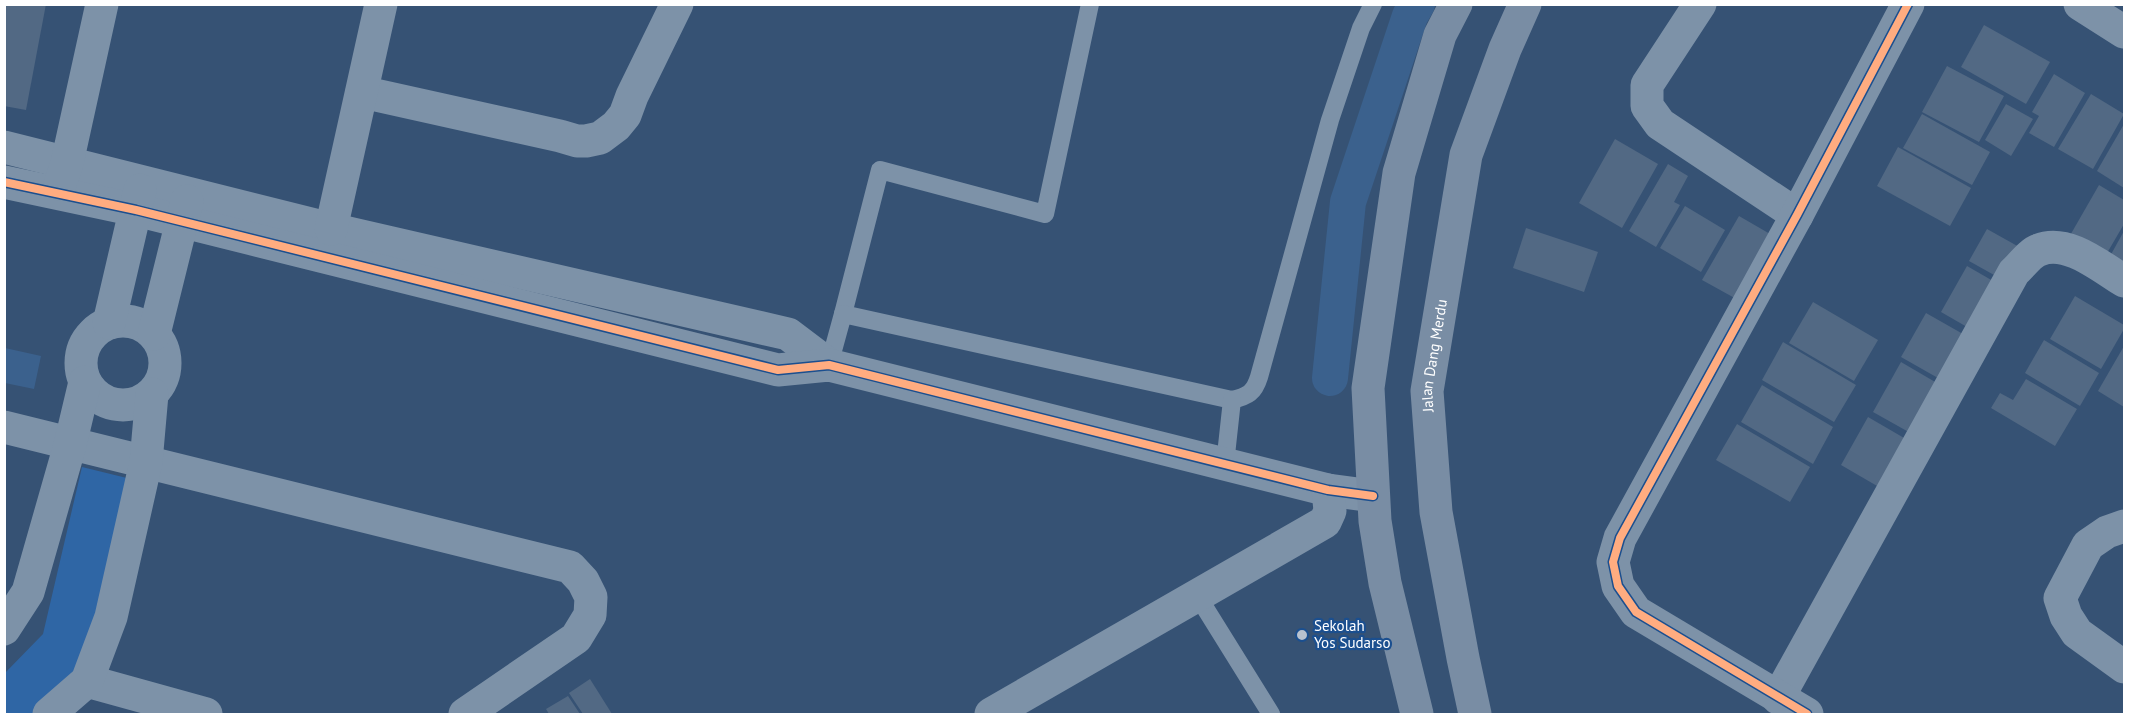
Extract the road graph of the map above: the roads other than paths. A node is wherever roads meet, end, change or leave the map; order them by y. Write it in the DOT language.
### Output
graph roads {
  1 [pos="102,4"];
  2 [pos="381,4"];
  3 [pos="677,4"];
  4 [pos="1090,4"];
  5 [pos="1373,4"];
  6 [pos="1456,4"];
  7 [pos="1525,4"];
  8 [pos="1700,4"];
  9 [pos="1908,4"];
  10 [pos="2080,4"];
  11 [pos="2124,32"];
  12 [pos="362,92"];
  13 [pos="4,147"];
  14 [pos="67,163"];
  15 [pos="4,182"];
  16 [pos="57,194"];
  17 [pos="139,196"];
  18 [pos="185,208"];
  19 [pos="1797,215"];
  20 [pos="331,229"];
  21 [pos="2124,281"];
  22 [pos="843,314"];
  23 [pos="109,323"];
  24 [pos="154,334"];
  25 [pos="829,365"];
  26 [pos="85,382"];
  27 [pos="152,394"];
  28 [pos="1232,400"];
  29 [pos="4,428"];
  30 [pos="70,445"];
  31 [pos="146,462"];
  32 [pos="1225,464"];
  33 [pos="1328,490"];
  34 [pos="1373,496"];
  35 [pos="2124,526"];
  36 [pos="1197,595"];
  37 [pos="4,629"];
  38 [pos="2124,667"];
  39 [pos="87,681"];
  40 [pos="1778,698"];
  41 [pos="49,714"];
  42 [pos="206,714"];
  43 [pos="465,714"];
  44 [pos="992,714"];
  45 [pos="1271,714"];
  46 [pos="1417,714"];
  47 [pos="1475,714"];
  48 [pos="1807,714"];
  1 -- 14 [label="street"];
  2 -- 12 [label="street"];
  3 -- 12 [label="street"];
  4 -- 22 [label="lane"];
  5 -- 28 [label="lane"];
  6 -- 34 [label="main road"];
  7 -- 47 [label="main road, Jalan Dang Merdu"];
  8 -- 19 [label="street"];
  9 -- 19 [label="street"];
  10 -- 11 [label="street"];
  12 -- 20 [label="street"];
  13 -- 14 [label="street"];
  14 -- 16 [label="street"];
  14 -- 17 [label="street"];
  15 -- 16 [label="street"];
  16 -- 17 [label="street"];
  17 -- 18 [label="street"];
  17 -- 23 [label="street"];
  18 -- 20 [label="street"];
  18 -- 24 [label="street"];
  18 -- 25 [label="street"];
  19 -- 40 [label="street"];
  20 -- 25 [label="street"];
  21 -- 40 [label="street"];
  22 -- 25 [label="lane"];
  22 -- 28 [label="lane"];
  23 -- 24 [label="street"];
  23 -- 26 [label="street"];
  24 -- 27 [label="street"];
  25 -- 32 [label="street"];
  26 -- 27 [label="street"];
  26 -- 30 [label="street"];
  27 -- 31 [label="street"];
  28 -- 32 [label="lane"];
  29 -- 30 [label="street"];
  30 -- 31 [label="street"];
  30 -- 37 [label="street"];
  31 -- 39 [label="street"];
  31 -- 43 [label="street"];
  32 -- 33 [label="street"];
  33 -- 34 [label="street"];
  33 -- 36 [label="street"];
  34 -- 46 [label="main road"];
  35 -- 38 [label="street"];
  36 -- 44 [label="street"];
  36 -- 45 [label="lane"];
  39 -- 41 [label="street"];
  39 -- 42 [label="street"];
  40 -- 48 [label="street"];
}
